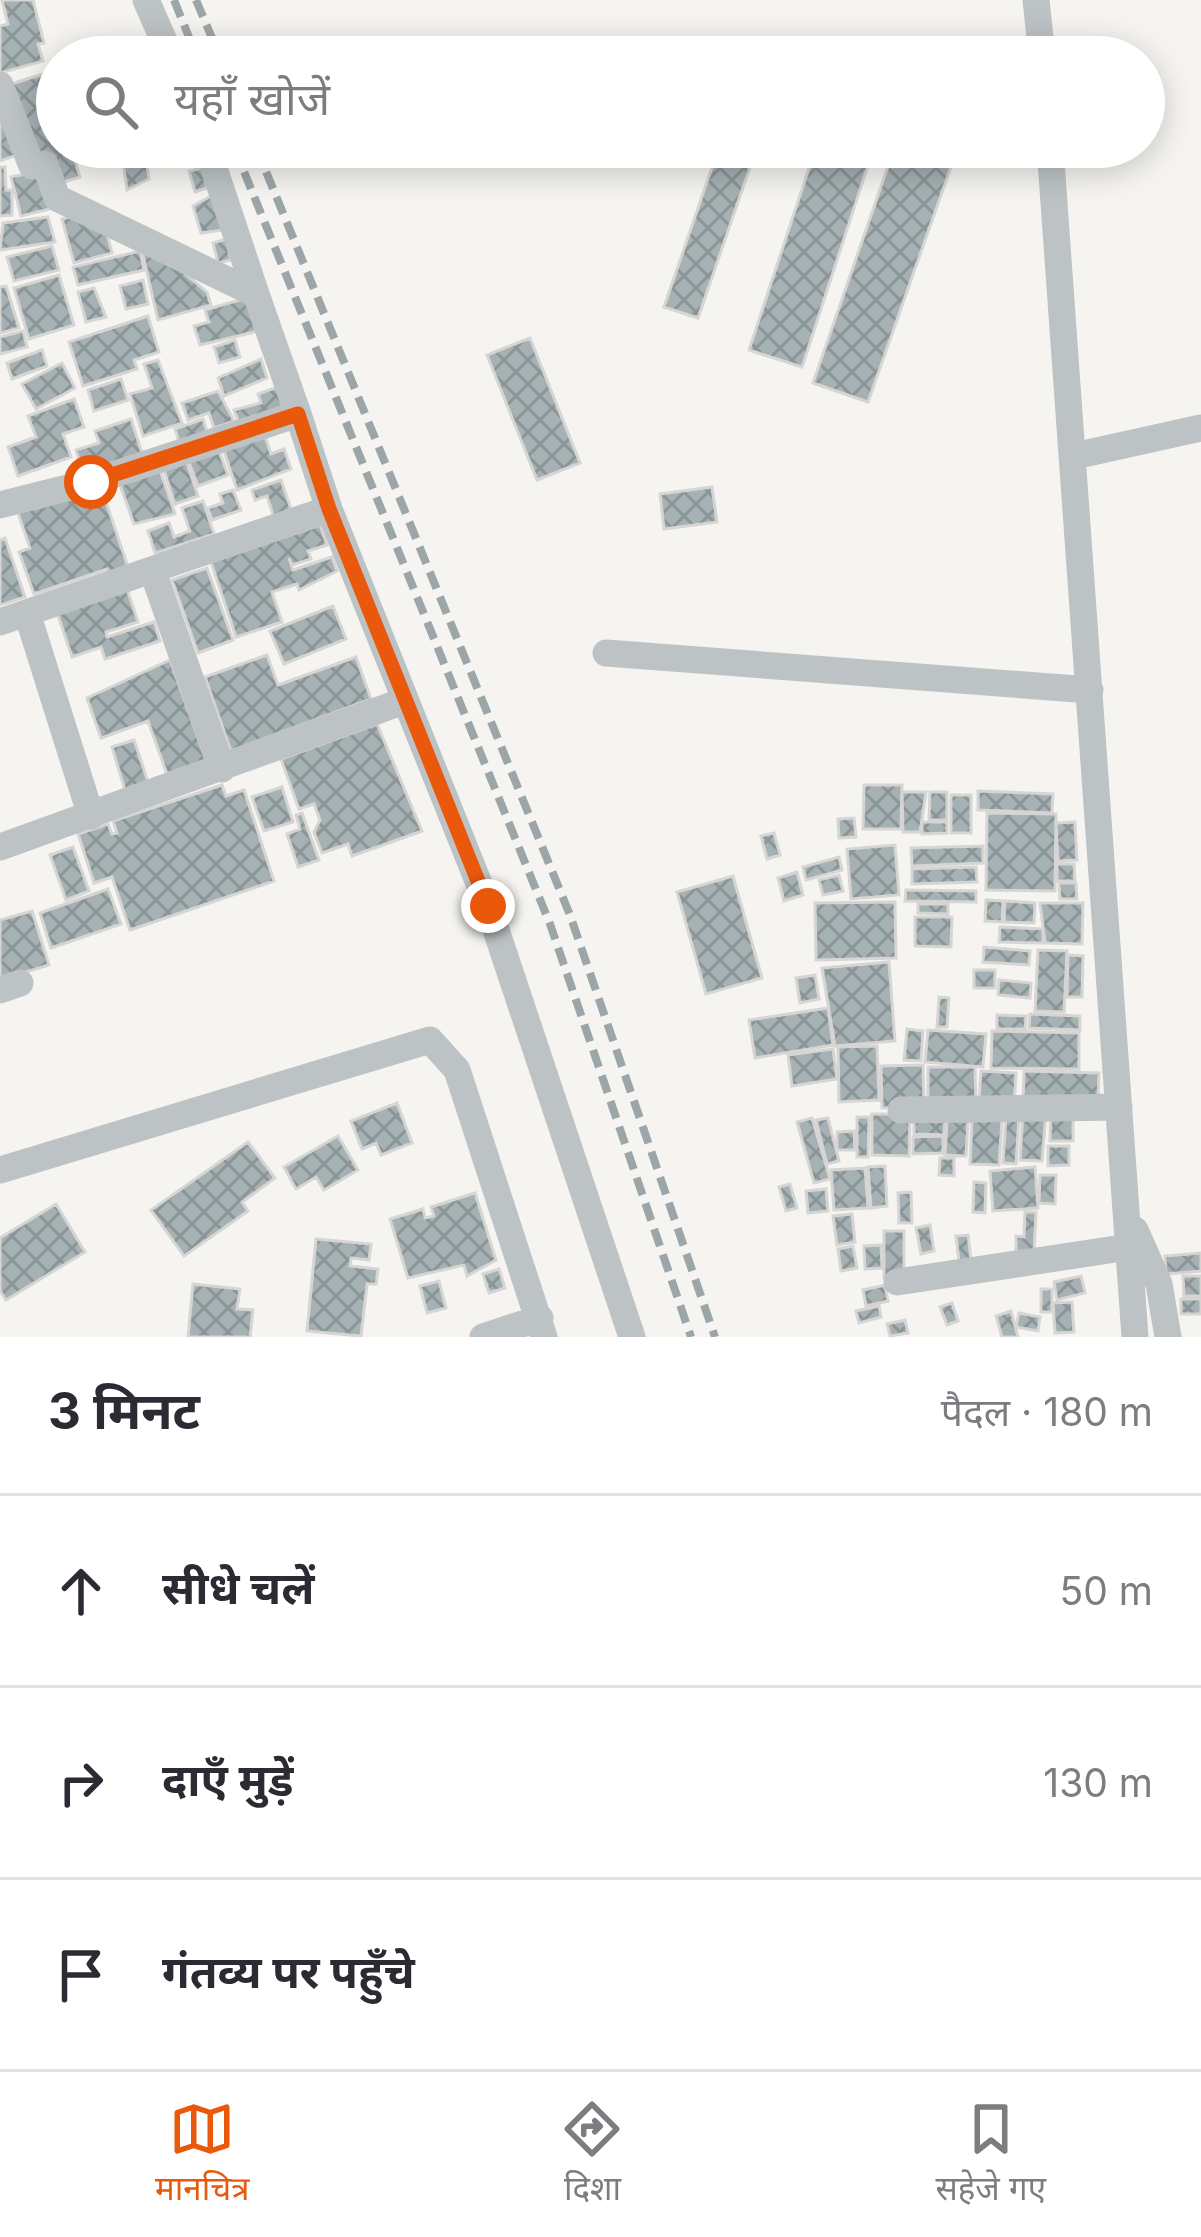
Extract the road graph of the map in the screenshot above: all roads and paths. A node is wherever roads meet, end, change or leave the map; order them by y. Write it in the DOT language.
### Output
graph roads {
  1 [pos="146,0"];
  2 [pos="1036,0"];
  3 [pos="162,36"];
  4 [pos="1040,36"];
  5 [pos="0,85"];
  6 [pos="36,165"];
  7 [pos="46,168"];
  8 [pos="214,168"];
  9 [pos="1052,168"];
  10 [pos="256,294"];
  11 [pos="298,414"];
  12 [pos="1201,428"];
  13 [pos="1074,456"];
  14 [pos="0,505"];
  15 [pos="329,509"];
  16 [pos="153,572"];
  17 [pos="14,617"];
  18 [pos="606,653"];
  19 [pos="1090,690"];
  20 [pos="404,701"];
  21 [pos="222,769"];
  22 [pos="91,816"];
  23 [pos="0,847"];
  24 [pos="1119,1107"];
  25 [pos="902,1110"];
  26 [pos="0,1170"];
  27 [pos="1126,1210"];
  28 [pos="1129,1247"];
  29 [pos="897,1282"];
  30 [pos="542,1327"];
  31 [pos="483,1337"];
  32 [pos="632,1337"];
  33 [pos="1135,1337"];
  34 [pos="1168,1337"];
  1 -- 3 [label="street"];
  2 -- 4 [label="street"];
  5 -- 6 [label="street"];
  7 -- 10 [label="street"];
  8 -- 10 [label="street"];
  9 -- 13 [label="street"];
  10 -- 11 [label="street"];
  11 -- 14 [label="street"];
  11 -- 15 [label="street"];
  12 -- 13 [label="street"];
  13 -- 19 [label="street"];
  15 -- 16 [label="street"];
  15 -- 20 [label="street"];
  16 -- 17 [label="street"];
  16 -- 21 [label="street"];
  17 -- 22 [label="street"];
  18 -- 19 [label="street"];
  19 -- 24 [label="street"];
  20 -- 21 [label="street"];
  20 -- 32 [label="street"];
  21 -- 22 [label="street"];
  22 -- 23 [label="street"];
  24 -- 25 [label="street"];
  24 -- 27 [label="street"];
  26 -- 30 [label="street"];
  27 -- 28 [label="street"];
  27 -- 34 [label="street"];
  28 -- 29 [label="street"];
  28 -- 33 [label="street"];
  30 -- 31 [label="street"];
}
